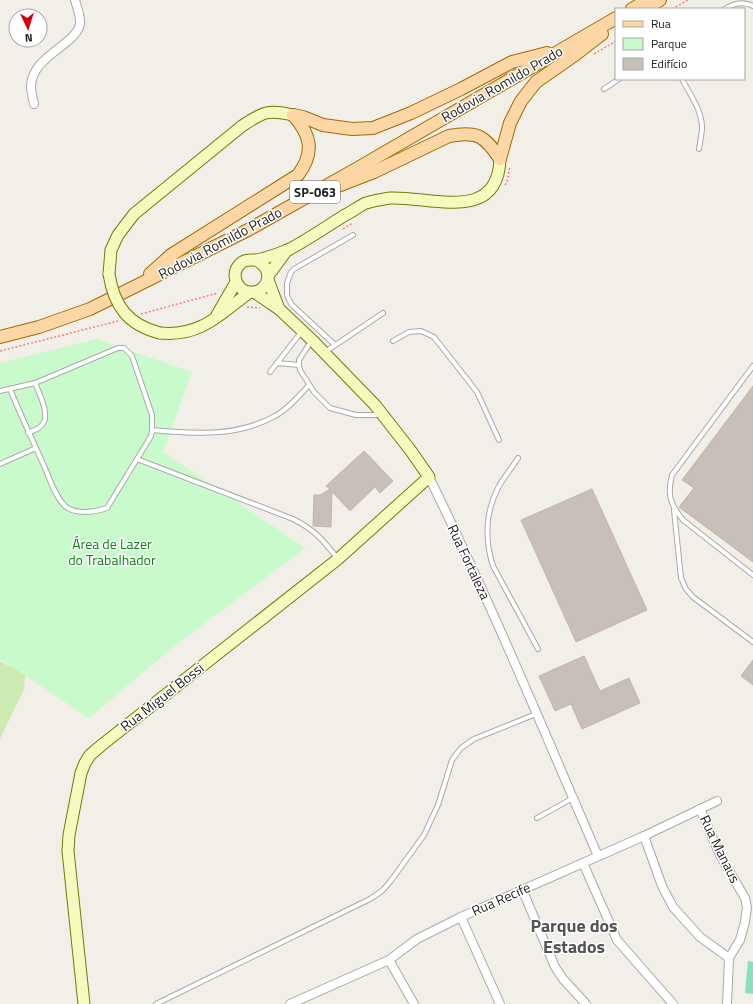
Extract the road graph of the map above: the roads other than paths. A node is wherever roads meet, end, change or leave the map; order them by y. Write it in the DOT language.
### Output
graph roads {
  1 [pos="75,0"];
  2 [pos="648,0"];
  3 [pos="660,0"];
  4 [pos="753,6"];
  5 [pos="634,8"];
  6 [pos="646,8"];
  7 [pos="726,8"];
  8 [pos="615,19"];
  9 [pos="615,26"];
  10 [pos="602,34"];
  11 [pos="560,49"];
  12 [pos="618,80"];
  13 [pos="683,80"];
  14 [pos="604,89"];
  15 [pos="34,104"];
  16 [pos="292,114"];
  17 [pos="699,149"];
  18 [pos="500,159"];
  19 [pos="328,190"];
  20 [pos="353,236"];
  21 [pos="287,250"];
  22 [pos="256,260"];
  23 [pos="268,278"];
  24 [pos="236,282"];
  25 [pos="137,285"];
  26 [pos="252,292"];
  27 [pos="279,309"];
  28 [pos="383,313"];
  29 [pos="214,319"];
  30 [pos="302,331"];
  31 [pos="0,337"];
  32 [pos="312,340"];
  33 [pos="393,340"];
  34 [pos="0,343"];
  35 [pos="335,345"];
  36 [pos="324,352"];
  37 [pos="277,363"];
  38 [pos="299,365"];
  39 [pos="753,366"];
  40 [pos="270,372"];
  41 [pos="36,383"];
  42 [pos="309,385"];
  43 [pos="10,389"];
  44 [pos="0,391"];
  45 [pos="383,416"];
  46 [pos="152,430"];
  47 [pos="28,434"];
  48 [pos="499,440"];
  49 [pos="36,448"];
  50 [pos="518,458"];
  51 [pos="137,459"];
  52 [pos="0,464"];
  53 [pos="428,477"];
  54 [pos="674,509"];
  55 [pos="338,559"];
  56 [pos="753,575"];
  57 [pos="753,642"];
  58 [pos="538,649"];
  59 [pos="536,714"];
  60 [pos="573,798"];
  61 [pos="717,801"];
  62 [pos="700,809"];
  63 [pos="537,818"];
  64 [pos="644,836"];
  65 [pos="598,856"];
  66 [pos="583,862"];
  67 [pos="522,889"];
  68 [pos="749,900"];
  69 [pos="461,917"];
  70 [pos="729,958"];
  71 [pos="389,960"];
  72 [pos="84,1004"];
  73 [pos="156,1004"];
  74 [pos="290,1004"];
  75 [pos="414,1004"];
  76 [pos="500,1004"];
  77 [pos="586,1004"];
  78 [pos="673,1004"];
  79 [pos="727,1004"];
  1 -- 15 [label="street"];
  2 -- 5 [label="main road"];
  3 -- 6 [label="main road"];
  4 -- 7 [label="lane"];
  8 -- 11 [label="main road, Rodovia Romildo Prado / SP-063"];
  9 -- 10 [label="main road, Rodovia Romildo Prado / SP-063"];
  10 -- 18 [label="main road"];
  10 -- 19 [label="main road, Rodovia Romildo Prado / SP-063"];
  11 -- 16 [label="main road"];
  11 -- 25 [label="main road, Rodovia Romildo Prado / SP-063"];
  12 -- 14 [label="lane"];
  13 -- 17 [label="lane"];
  16 -- 25 [label="main road"];
  16 -- 29 [label="main road, bridge"];
  18 -- 19 [label="main road"];
  18 -- 21 [label="main road"];
  19 -- 34 [label="main road, Rodovia Romildo Prado / SP-063"];
  20 -- 35 [label="lane"];
  21 -- 22 [label="main road"];
  21 -- 23 [label="main road"];
  22 -- 23 [label="main road"];
  22 -- 24 [label="main road"];
  23 -- 26 [label="main road"];
  23 -- 27 [label="main road, Rua Fortaleza"];
  24 -- 26 [label="main road"];
  24 -- 29 [label="main road"];
  25 -- 31 [label="main road, Rodovia Romildo Prado / SP-063"];
  26 -- 27 [label="main road, Rua Fortaleza"];
  26 -- 29 [label="main road"];
  27 -- 30 [label="main road, Rua Fortaleza"];
  28 -- 35 [label="lane"];
  30 -- 32 [label="main road, Rua Fortaleza"];
  30 -- 37 [label="lane"];
  32 -- 36 [label="main road, Rua Fortaleza"];
  32 -- 38 [label="lane"];
  33 -- 48 [label="lane"];
  35 -- 36 [label="lane"];
  36 -- 45 [label="main road, Rua Fortaleza"];
  37 -- 38 [label="lane"];
  37 -- 40 [label="lane"];
  38 -- 42 [label="lane"];
  39 -- 54 [label="lane"];
  41 -- 43 [label="lane"];
  41 -- 46 [label="lane"];
  41 -- 47 [label="lane"];
  42 -- 45 [label="lane"];
  42 -- 46 [label="lane"];
  43 -- 44 [label="lane"];
  43 -- 47 [label="lane"];
  45 -- 53 [label="main road, Rua Fortaleza"];
  46 -- 51 [label="lane"];
  47 -- 49 [label="lane"];
  49 -- 51 [label="lane"];
  49 -- 52 [label="lane"];
  50 -- 58 [label="lane"];
  51 -- 55 [label="lane"];
  53 -- 55 [label="main road, Rua Miguel Bossi"];
  53 -- 59 [label="street, Rua Fortaleza"];
  54 -- 56 [label="lane"];
  54 -- 57 [label="lane"];
  55 -- 72 [label="main road, Rua Miguel Bossi"];
  59 -- 60 [label="street, Rua Fortaleza"];
  59 -- 73 [label="lane"];
  60 -- 63 [label="lane"];
  60 -- 65 [label="street, Rua Fortaleza"];
  61 -- 62 [label="street, Rua Recife"];
  62 -- 64 [label="street, Rua Recife"];
  62 -- 68 [label="street, Rua Manaus"];
  64 -- 65 [label="street, Rua Recife"];
  64 -- 70 [label="street"];
  65 -- 66 [label="street, Rua Recife"];
  66 -- 67 [label="street, Rua Recife"];
  66 -- 78 [label="street"];
  67 -- 69 [label="street, Rua Recife"];
  67 -- 77 [label="street"];
  68 -- 70 [label="street, Rua Manaus"];
  69 -- 71 [label="street, Rua Recife"];
  69 -- 76 [label="street"];
  70 -- 79 [label="street, Rua Manaus"];
  71 -- 74 [label="street, Rua Recife"];
  71 -- 75 [label="street"];
}
